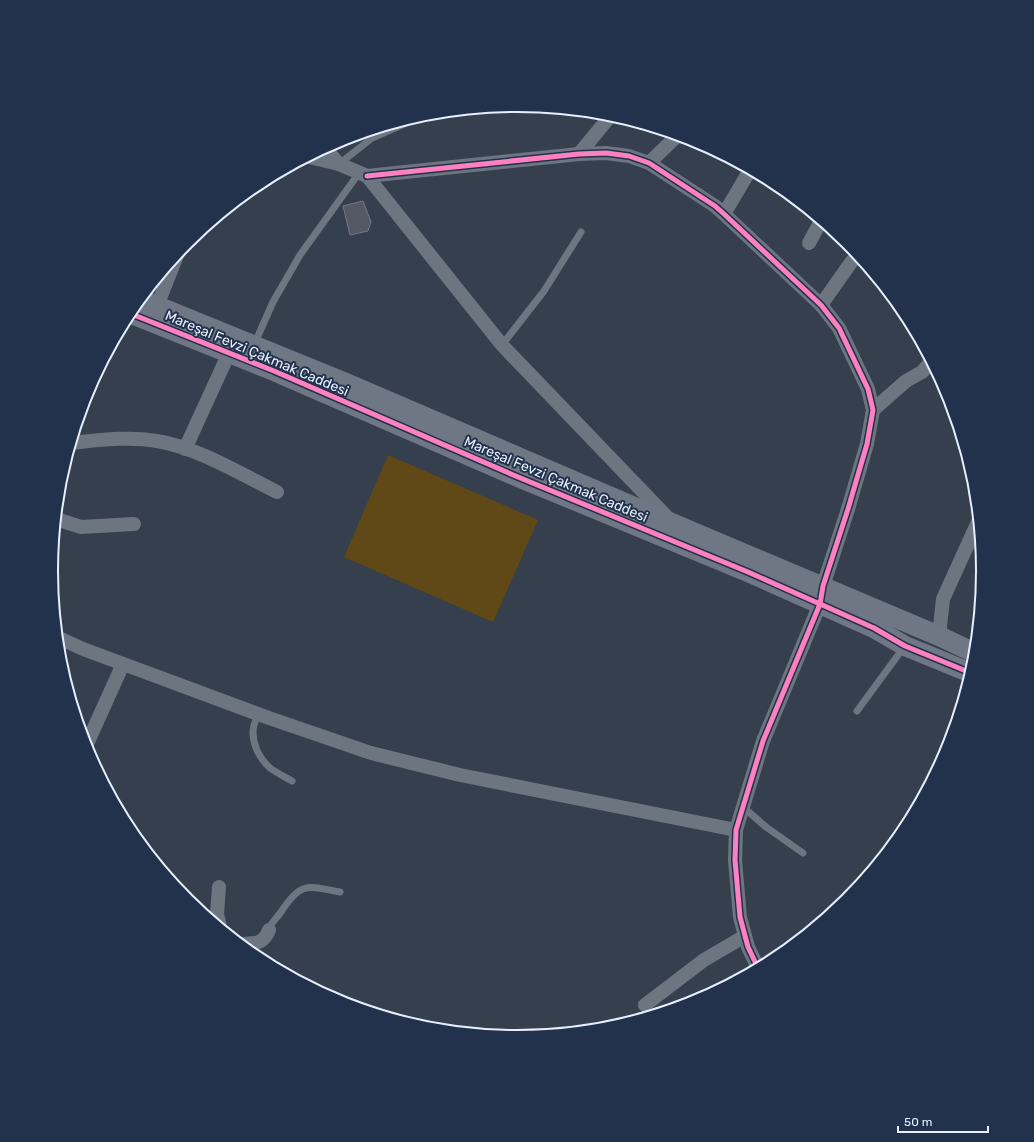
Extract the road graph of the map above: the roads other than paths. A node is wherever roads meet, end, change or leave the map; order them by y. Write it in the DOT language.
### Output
graph roads {
  1 [pos="606,121"];
  2 [pos="390,130"];
  3 [pos="674,139"];
  4 [pos="329,152"];
  5 [pos="579,154"];
  6 [pos="315,159"];
  7 [pos="649,163"];
  8 [pos="339,164"];
  9 [pos="363,174"];
  10 [pos="748,174"];
  11 [pos="724,214"];
  12 [pos="819,225"];
  13 [pos="581,232"];
  14 [pos="809,243"];
  15 [pos="854,260"];
  16 [pos="161,282"];
  17 [pos="149,302"];
  18 [pos="821,305"];
  19 [pos="135,316"];
  20 [pos="254,345"];
  21 [pos="502,345"];
  22 [pos="229,353"];
  23 [pos="928,366"];
  24 [pos="873,410"];
  25 [pos="77,443"];
  26 [pos="185,449"];
  27 [pos="277,492"];
  28 [pos="61,520"];
  29 [pos="134,524"];
  30 [pos="674,524"];
  31 [pos="974,531"];
  32 [pos="822,595"];
  33 [pos="939,636"];
  34 [pos="63,640"];
  35 [pos="905,646"];
  36 [pos="969,649"];
  37 [pos="123,664"];
  38 [pos="965,670"];
  39 [pos="857,711"];
  40 [pos="259,714"];
  41 [pos="90,738"];
  42 [pos="292,781"];
  43 [pos="743,807"];
  44 [pos="736,830"];
  45 [pos="803,853"];
  46 [pos="219,887"];
  47 [pos="340,892"];
  48 [pos="218,919"];
  49 [pos="269,930"];
  50 [pos="745,936"];
  51 [pos="249,943"];
  52 [pos="756,963"];
  53 [pos="645,1005"];
  1 -- 5 [label="street"];
  2 -- 8 [label="lane"];
  3 -- 7 [label="street"];
  4 -- 8 [label="street"];
  5 -- 7 [label="street"];
  5 -- 9 [label="street"];
  6 -- 8 [label="street"];
  7 -- 11 [label="street"];
  8 -- 9 [label="street"];
  9 -- 20 [label="lane"];
  9 -- 21 [label="street"];
  10 -- 11 [label="street"];
  11 -- 18 [label="street"];
  12 -- 14 [label="street"];
  13 -- 21 [label="lane"];
  15 -- 18 [label="street"];
  16 -- 17 [label="street"];
  17 -- 20 [label="street, Mareşal Fevzi Çakmak Caddesi"];
  18 -- 24 [label="street"];
  19 -- 22 [label="street, Mareşal Fevzi Çakmak Caddesi"];
  20 -- 30 [label="street, Mareşal Fevzi Çakmak Caddesi"];
  21 -- 30 [label="street"];
  22 -- 26 [label="street"];
  22 -- 32 [label="street, Mareşal Fevzi Çakmak Caddesi"];
  23 -- 24 [label="street"];
  24 -- 32 [label="street"];
  25 -- 26 [label="street"];
  26 -- 27 [label="street"];
  28 -- 29 [label="street"];
  30 -- 32 [label="street, Mareşal Fevzi Çakmak Caddesi"];
  31 -- 33 [label="street"];
  32 -- 33 [label="street, Mareşal Fevzi Çakmak Caddesi"];
  32 -- 35 [label="street, Mareşal Fevzi Çakmak Caddesi"];
  32 -- 43 [label="street"];
  33 -- 36 [label="street, Mareşal Fevzi Çakmak Caddesi"];
  34 -- 37 [label="street"];
  35 -- 38 [label="street, Mareşal Fevzi Çakmak Caddesi"];
  35 -- 39 [label="lane"];
  37 -- 40 [label="street"];
  37 -- 41 [label="street"];
  40 -- 42 [label="lane"];
  40 -- 44 [label="street"];
  43 -- 44 [label="street"];
  43 -- 45 [label="lane"];
  44 -- 50 [label="street"];
  46 -- 48 [label="street"];
  47 -- 49 [label="lane"];
  49 -- 51 [label="street"];
  50 -- 52 [label="street"];
  50 -- 53 [label="street"];
}
